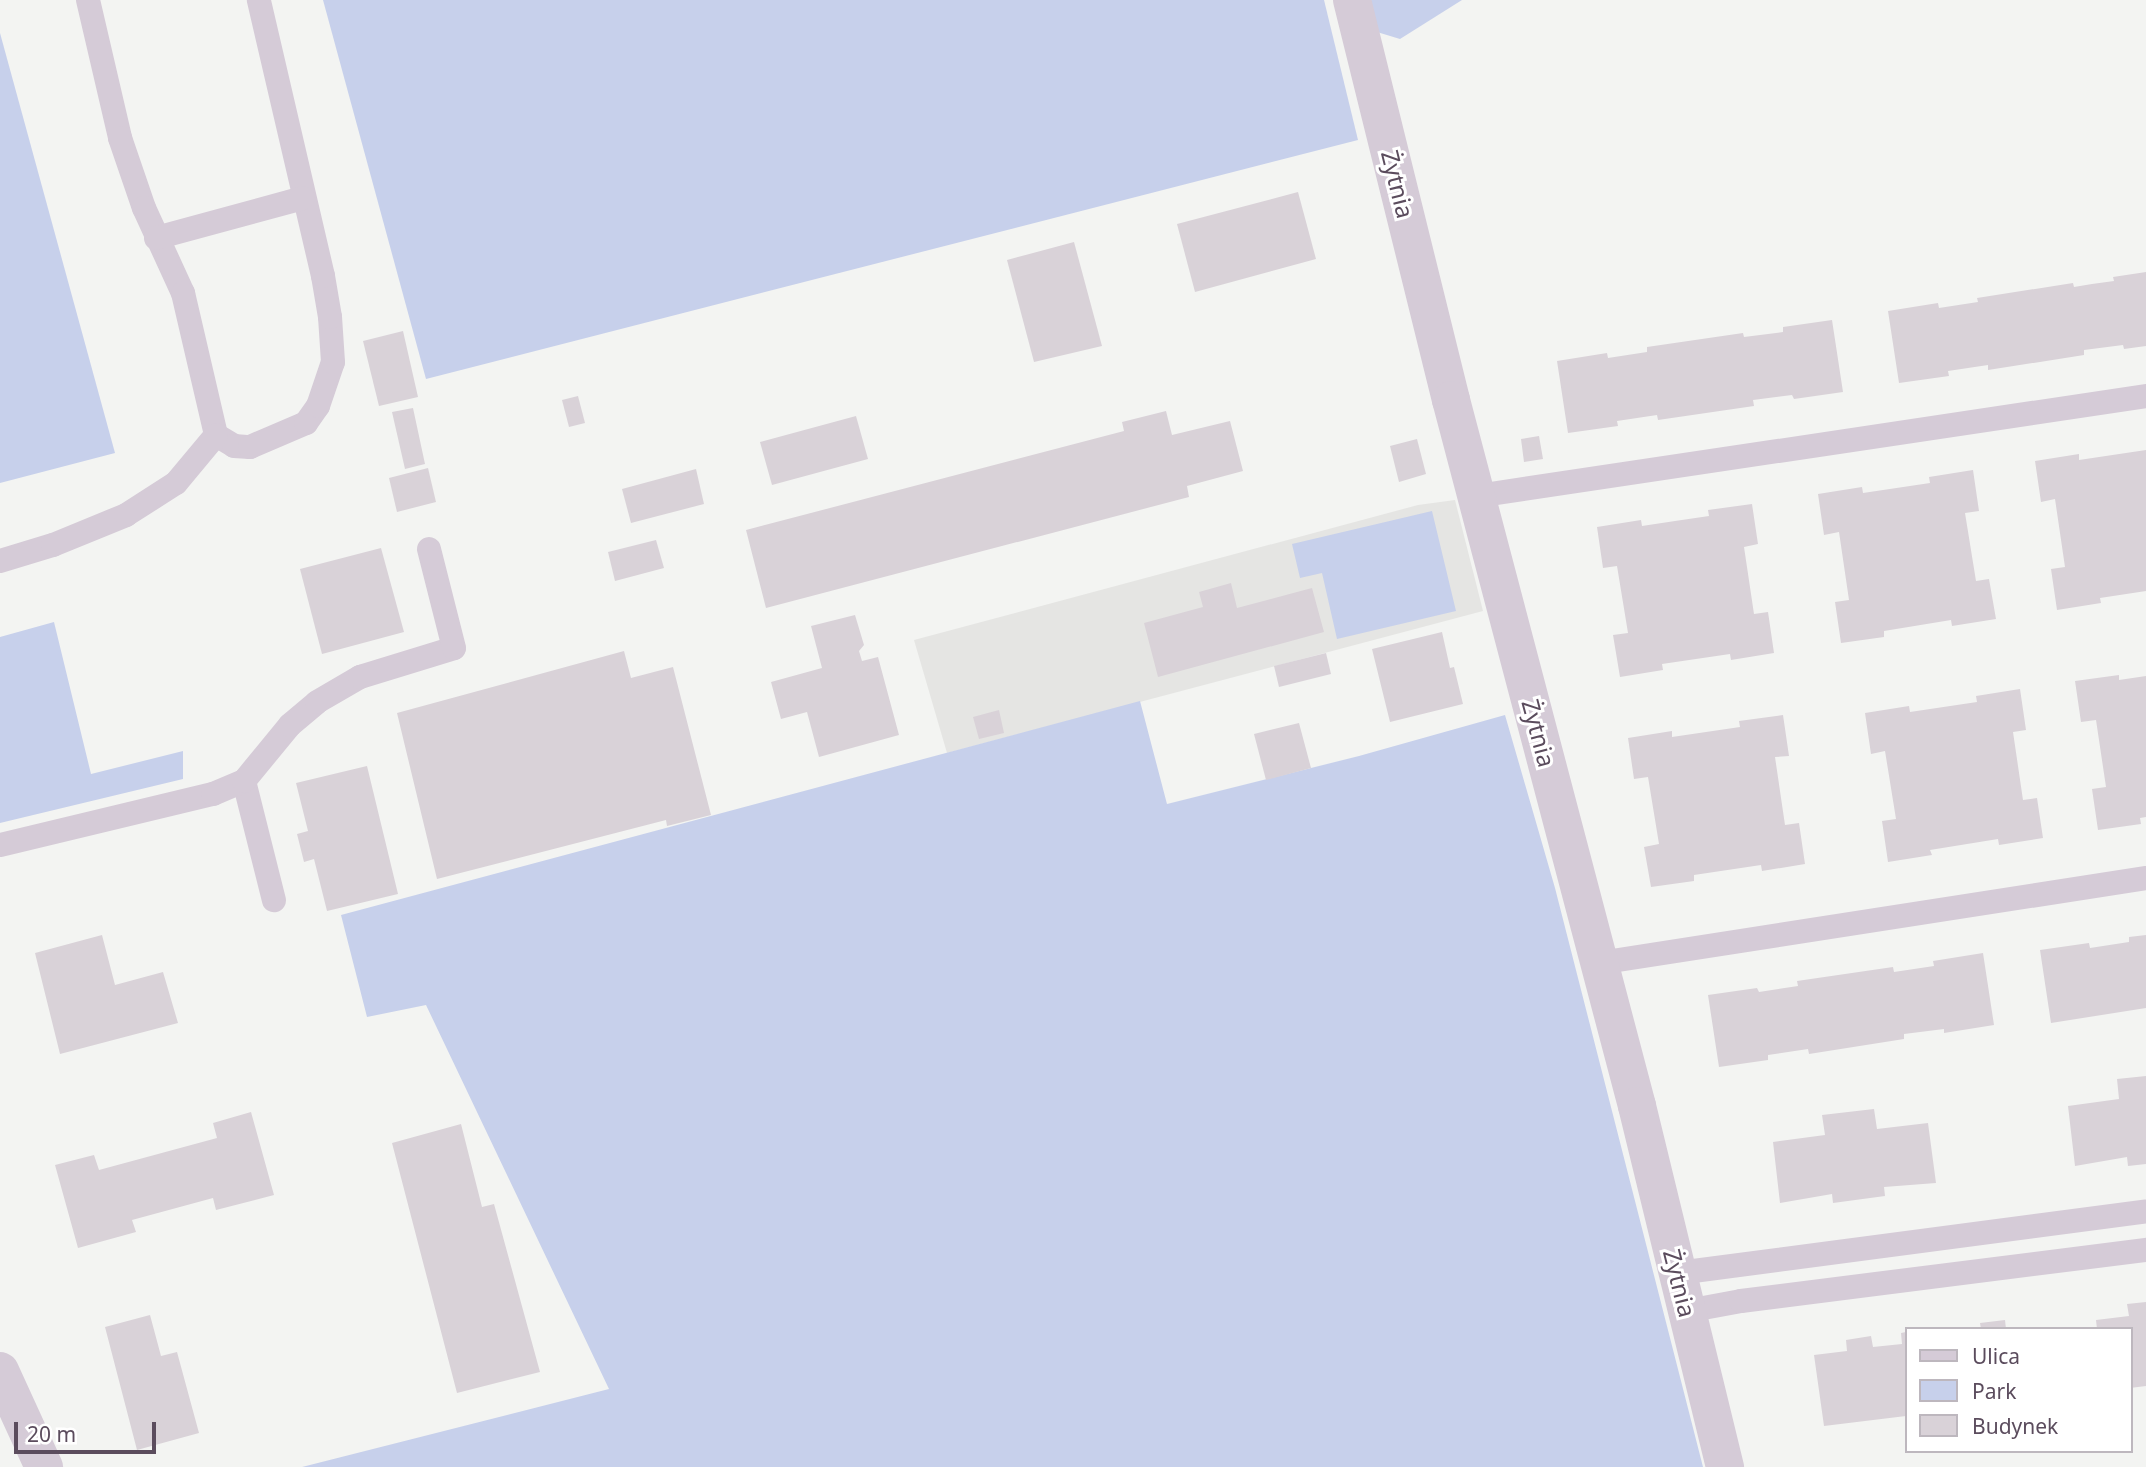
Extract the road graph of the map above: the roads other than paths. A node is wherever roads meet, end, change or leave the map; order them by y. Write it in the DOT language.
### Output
graph roads {
  1 [pos="88,0"];
  2 [pos="259,0"];
  3 [pos="1352,0"];
  4 [pos="303,198"];
  5 [pos="156,238"];
  6 [pos="2146,396"];
  7 [pos="216,435"];
  8 [pos="1477,496"];
  9 [pos="429,549"];
  10 [pos="0,561"];
  11 [pos="244,781"];
  12 [pos="0,845"];
  13 [pos="2146,878"];
  14 [pos="274,900"];
  15 [pos="1599,963"];
  16 [pos="2146,1211"];
  17 [pos="2146,1251"];
  18 [pos="1678,1273"];
  19 [pos="1687,1311"];
  20 [pos="0,1371"];
  21 [pos="44,1467"];
  22 [pos="1725,1467"];
  1 -- 5 [label="lane"];
  2 -- 4 [label="lane"];
  3 -- 8 [label="street, Żytnia"];
  4 -- 5 [label="lane"];
  4 -- 7 [label="lane"];
  5 -- 7 [label="lane"];
  6 -- 8 [label="lane"];
  7 -- 10 [label="lane"];
  8 -- 15 [label="street, Żytnia"];
  9 -- 11 [label="lane"];
  11 -- 12 [label="lane"];
  11 -- 14 [label="lane"];
  13 -- 15 [label="lane"];
  15 -- 18 [label="street, Żytnia"];
  16 -- 18 [label="lane"];
  17 -- 19 [label="lane"];
  18 -- 19 [label="street, Żytnia"];
  19 -- 22 [label="street, Żytnia"];
  20 -- 21 [label="street"];
}
